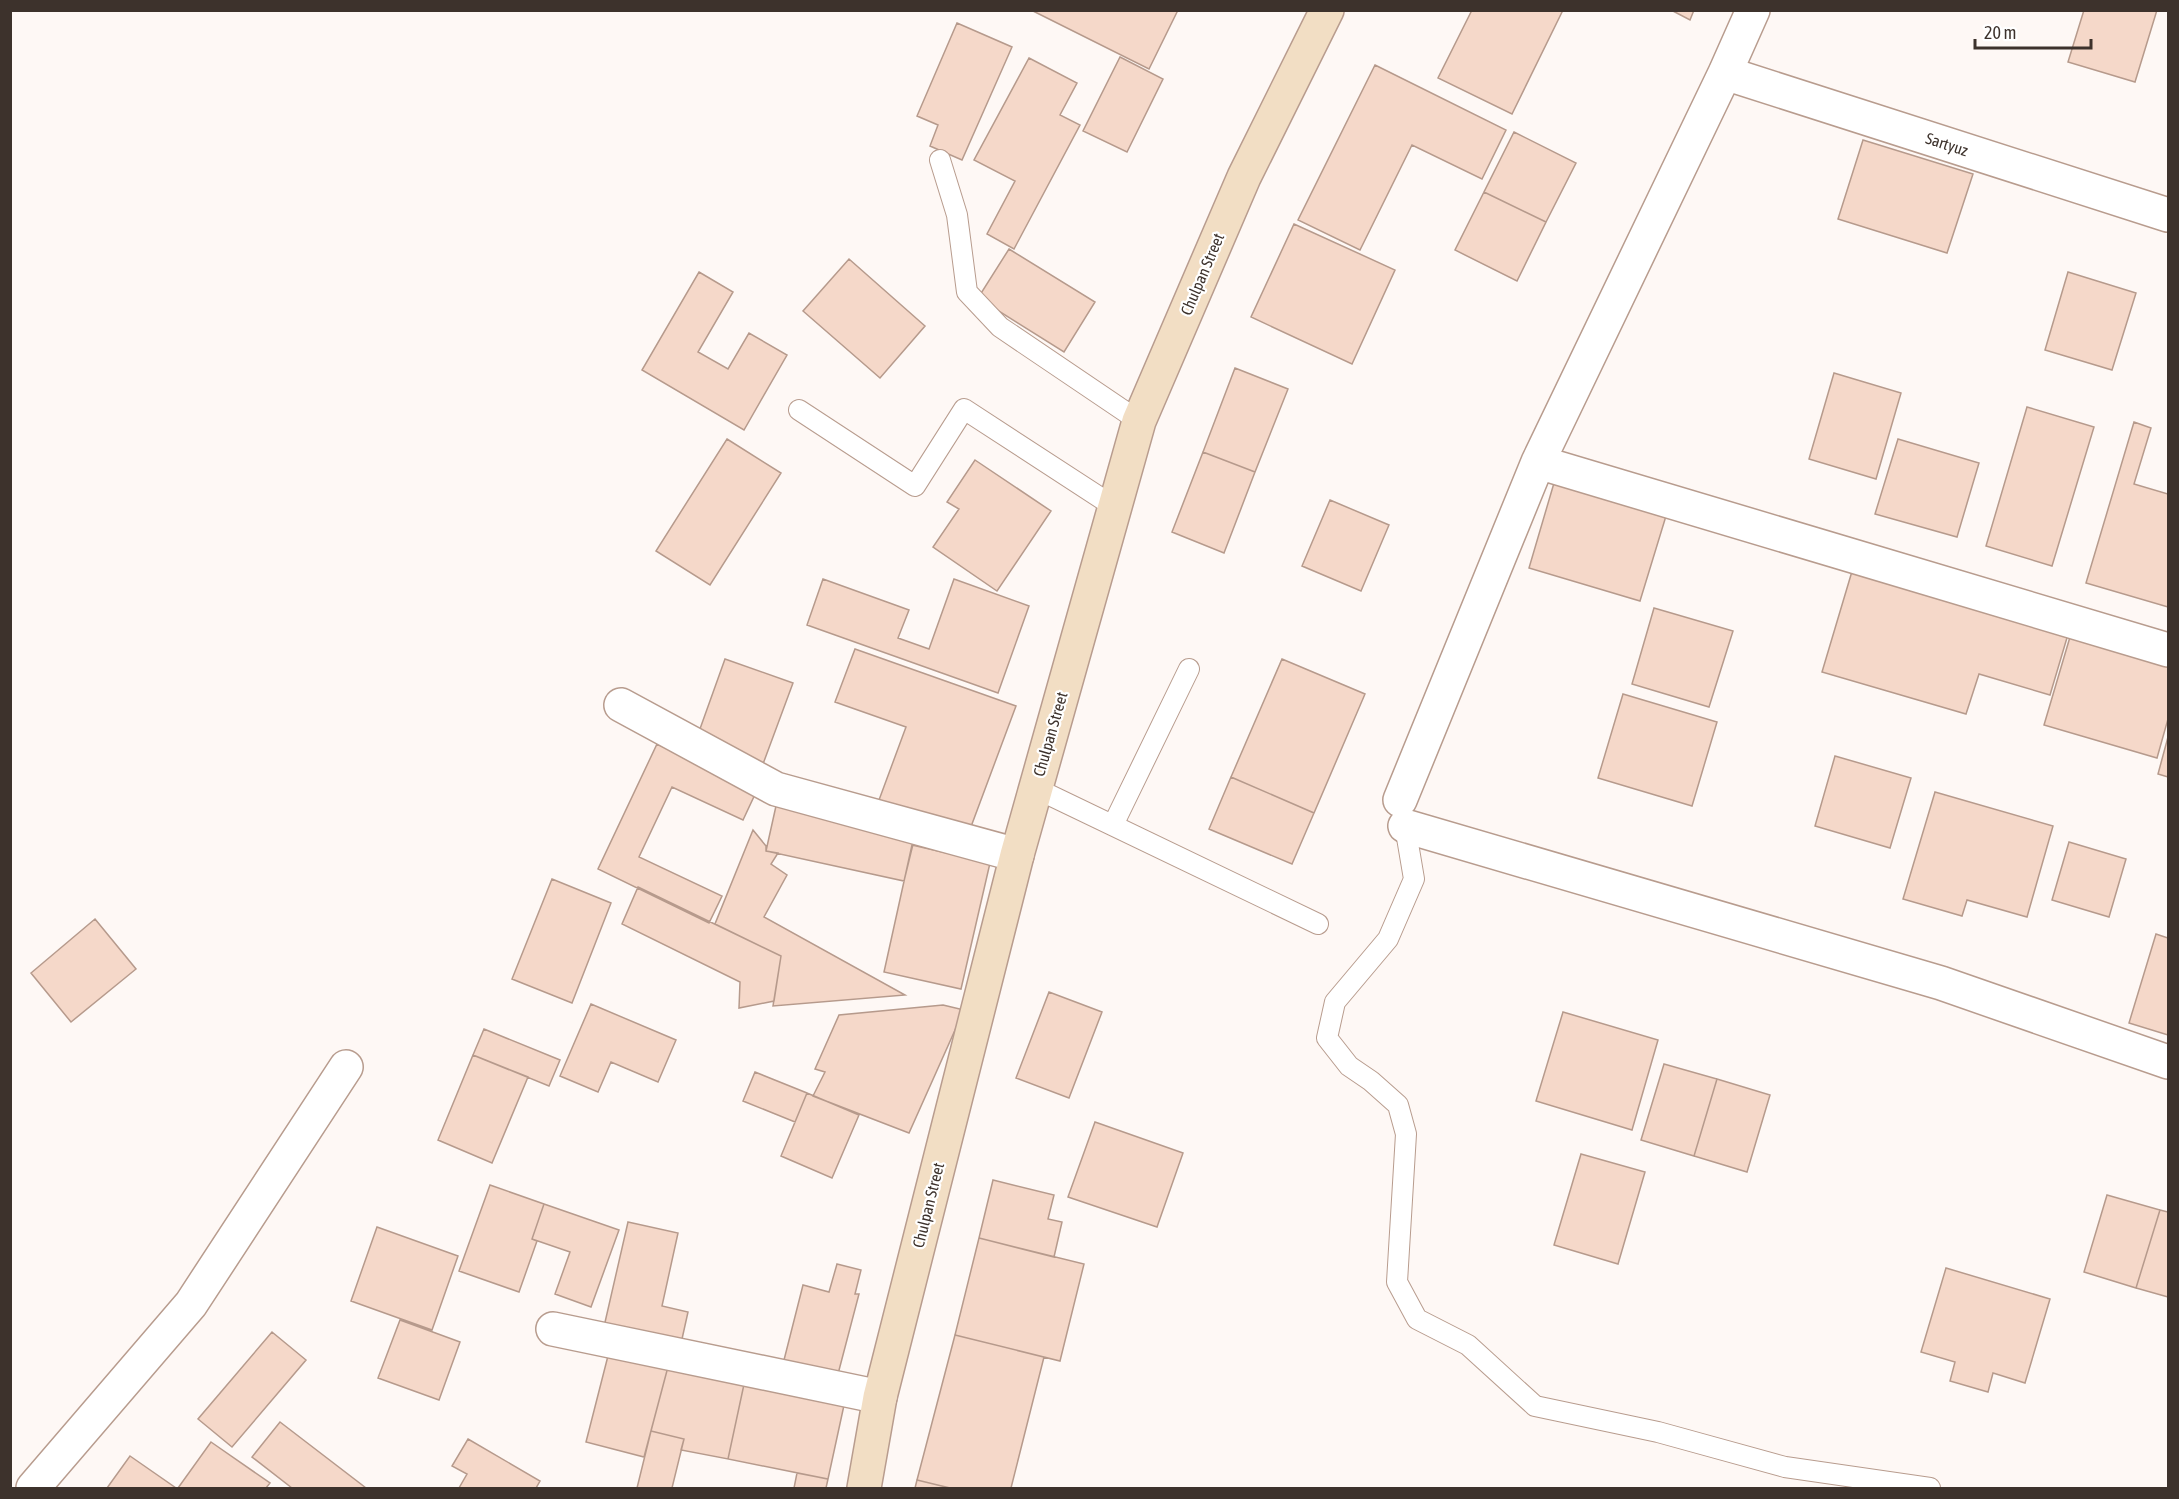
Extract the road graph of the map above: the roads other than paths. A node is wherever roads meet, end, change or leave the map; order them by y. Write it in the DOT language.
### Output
graph roads {
  1 [pos="1327,10"];
  2 [pos="1753,10"];
  3 [pos="1725,73"];
  4 [pos="940,160"];
  5 [pos="2169,214"];
  6 [pos="799,410"];
  7 [pos="1139,421"];
  8 [pos="1538,462"];
  9 [pos="1116,508"];
  10 [pos="2169,650"];
  11 [pos="1189,669"];
  12 [pos="621,705"];
  13 [pos="1035,788"];
  14 [pos="1402,813"];
  15 [pos="1113,825"];
  16 [pos="1017,855"];
  17 [pos="1318,924"];
  18 [pos="2169,1062"];
  19 [pos="346,1067"];
  20 [pos="553,1329"];
  21 [pos="880,1397"];
  22 [pos="33,1488"];
  23 [pos="864,1488"];
  24 [pos="1930,1488"];
  1 -- 7 [label="main road, Chulpan Street"];
  2 -- 3 [label="street"];
  3 -- 5 [label="street, Sartyuz"];
  3 -- 8 [label="street"];
  4 -- 7 [label="lane"];
  6 -- 9 [label="lane"];
  7 -- 9 [label="main road, Chulpan Street"];
  8 -- 10 [label="street"];
  8 -- 14 [label="street"];
  9 -- 13 [label="main road, Chulpan Street"];
  11 -- 15 [label="lane"];
  12 -- 16 [label="street"];
  13 -- 15 [label="lane"];
  13 -- 16 [label="main road, Chulpan Street"];
  14 -- 18 [label="street"];
  14 -- 24 [label="lane"];
  15 -- 17 [label="lane"];
  16 -- 21 [label="main road, Chulpan Street"];
  19 -- 22 [label="street"];
  20 -- 21 [label="street"];
  21 -- 23 [label="main road, Chulpan Street"];
}
